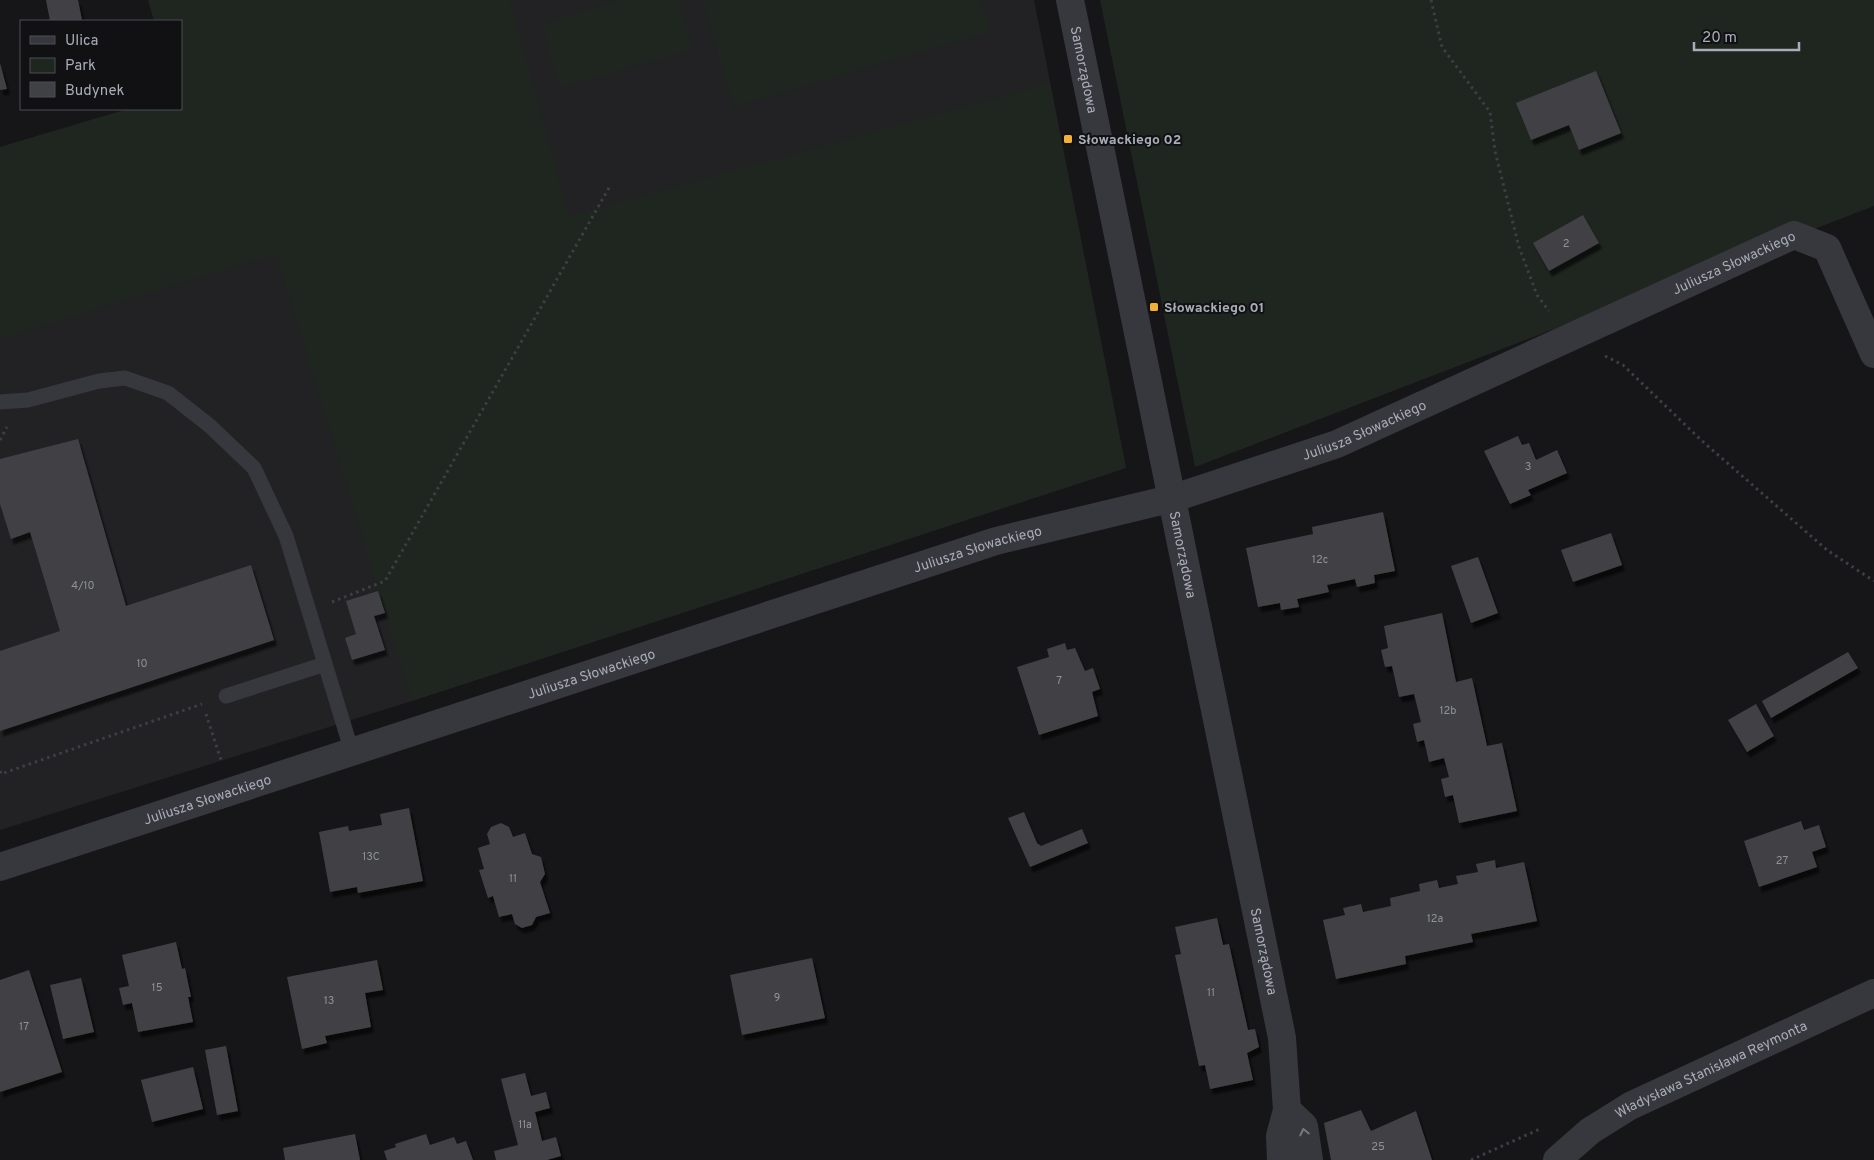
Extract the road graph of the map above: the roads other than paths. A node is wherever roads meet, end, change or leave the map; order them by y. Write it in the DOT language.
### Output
graph roads {
  1 [pos="1070,0"];
  2 [pos="1874,354"];
  3 [pos="0,402"];
  4 [pos="1174,498"];
  5 [pos="325,664"];
  6 [pos="226,696"];
  7 [pos="352,752"];
  8 [pos="0,868"];
  9 [pos="1874,993"];
  10 [pos="1288,1110"];
  11 [pos="1281,1160"];
  12 [pos="1309,1160"];
  13 [pos="1557,1160"];
  1 -- 4 [label="street, Samorządowa"];
  2 -- 4 [label="street, Juliusza Słowackiego"];
  3 -- 5 [label="lane"];
  4 -- 7 [label="street, Juliusza Słowackiego"];
  4 -- 10 [label="street, Samorządowa"];
  5 -- 6 [label="lane"];
  5 -- 7 [label="lane"];
  7 -- 8 [label="street, Juliusza Słowackiego"];
  9 -- 13 [label="street, Władysława Stanisława Reymonta"];
  10 -- 11 [label="street, Samorządowa"];
  12 -- 10 [label="street, one-way"];
}
